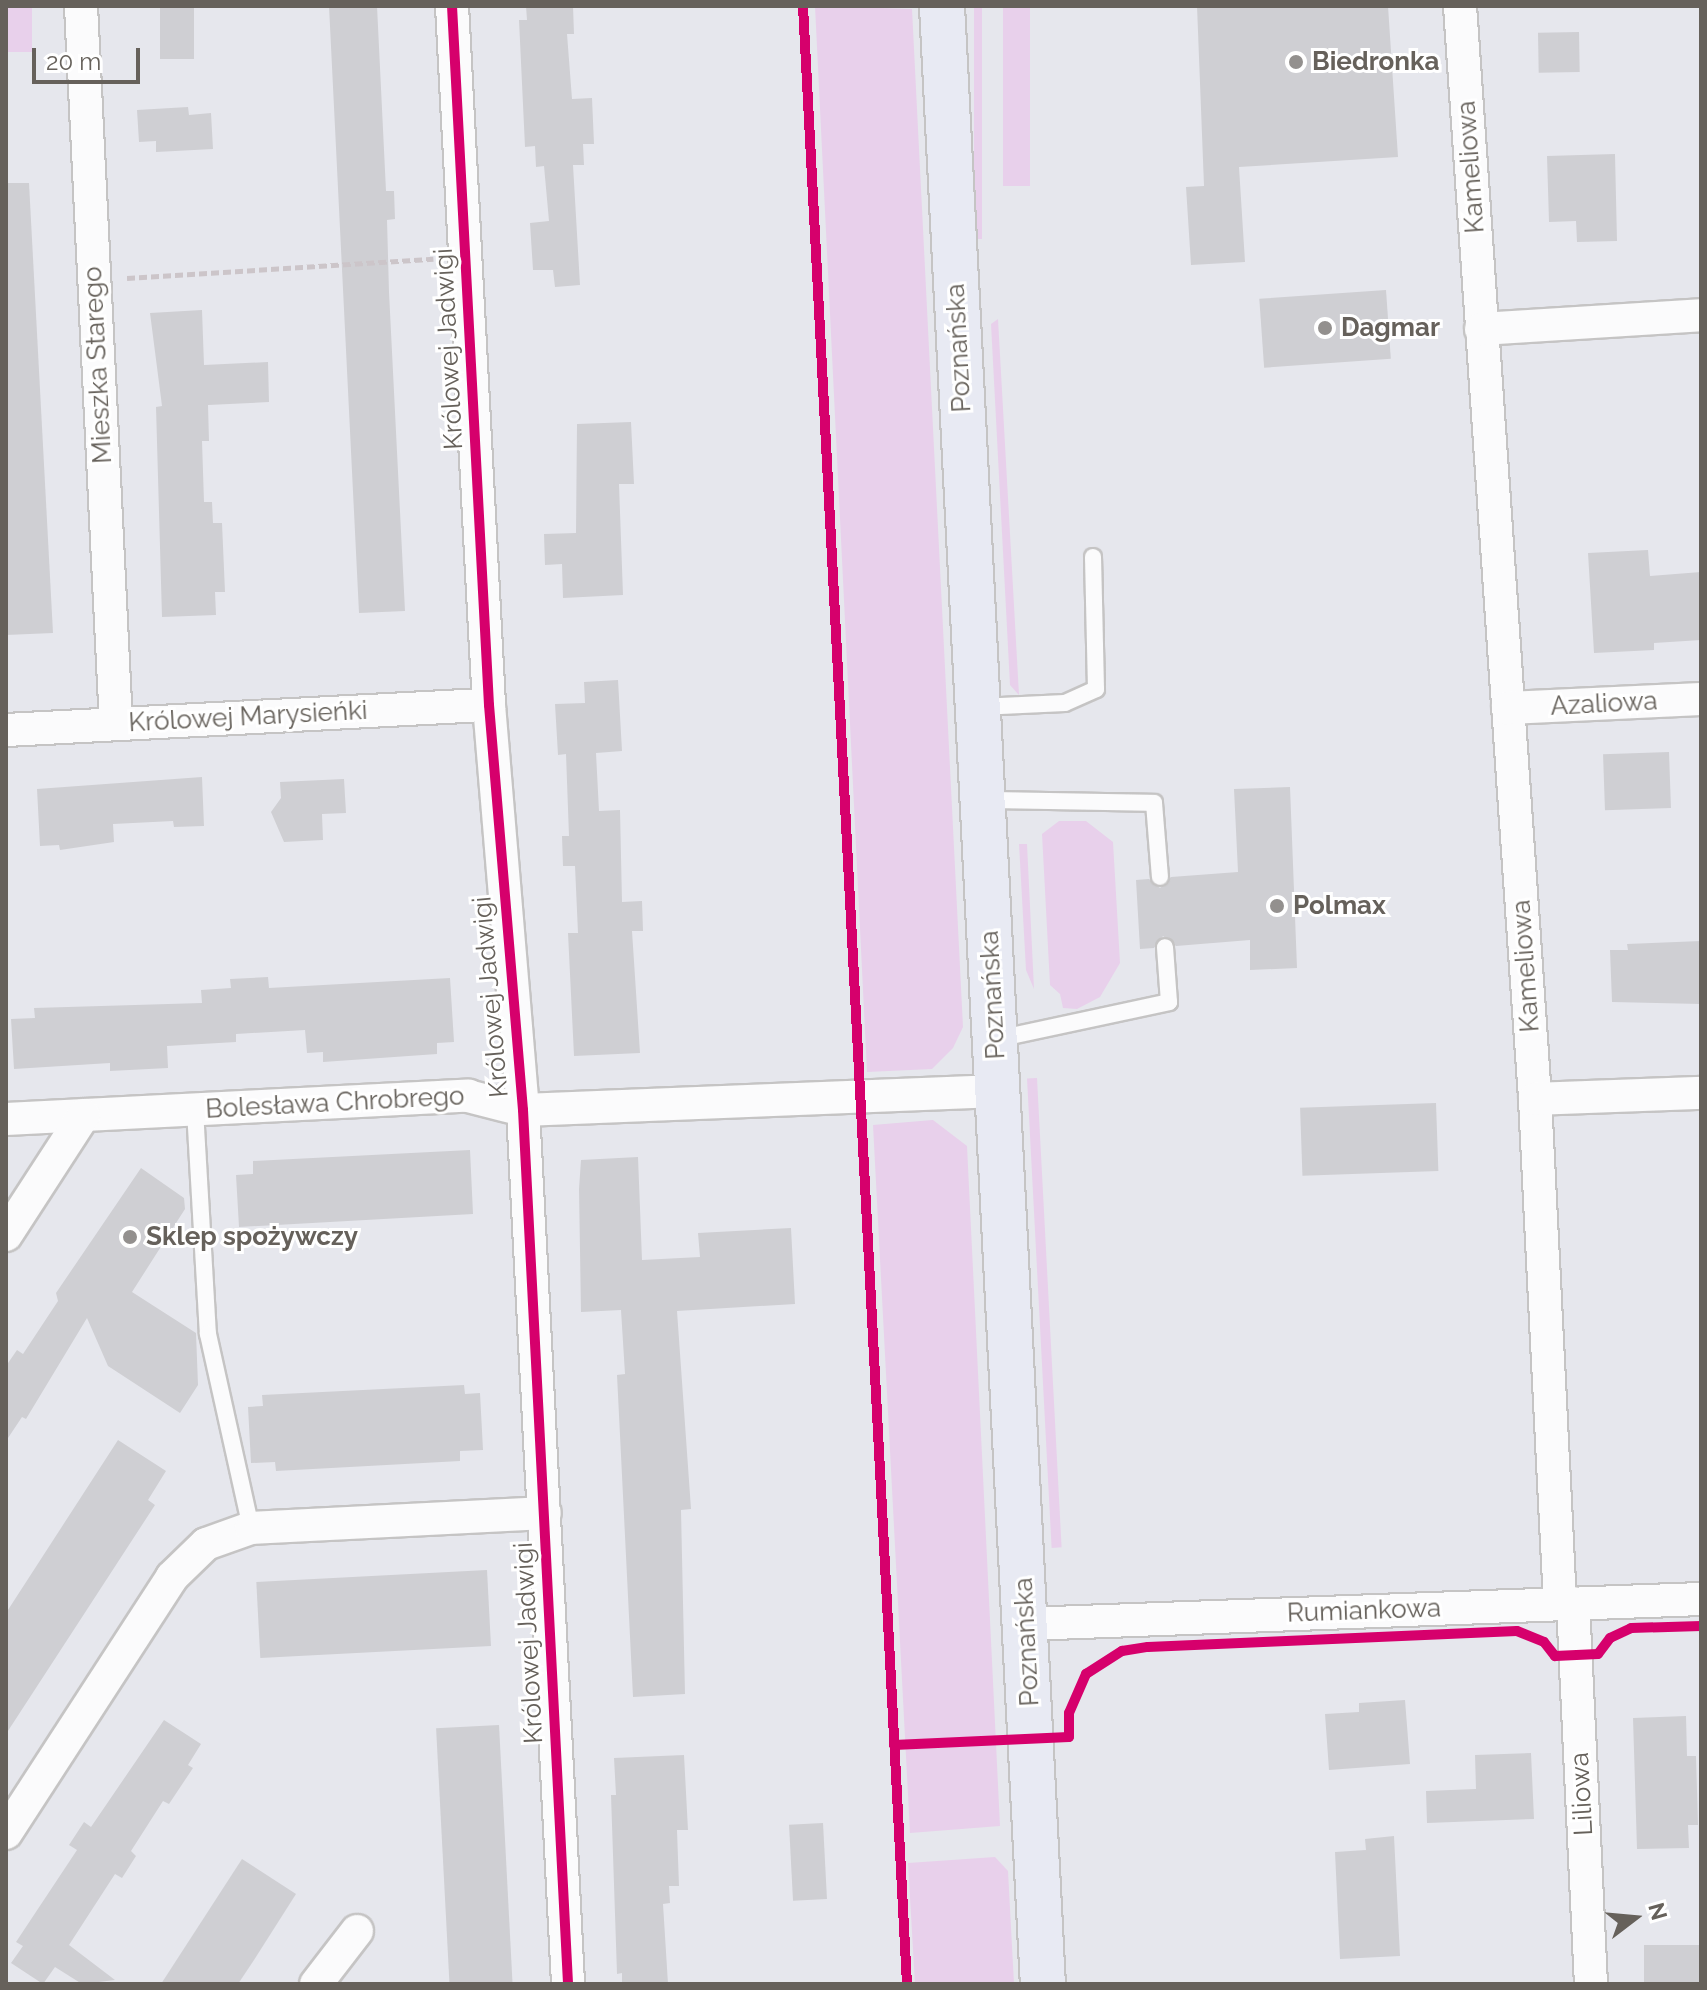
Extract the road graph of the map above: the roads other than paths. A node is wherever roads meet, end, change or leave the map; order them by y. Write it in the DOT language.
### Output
graph roads {
  1 [pos="81,6"];
  2 [pos="452,6"];
  3 [pos="942,6"];
  4 [pos="1460,6"];
  5 [pos="1701,315"];
  6 [pos="1481,329"];
  7 [pos="1093,557"];
  8 [pos="1701,699"];
  9 [pos="489,705"];
  10 [pos="978,707"];
  11 [pos="1508,708"];
  12 [pos="116,724"];
  13 [pos="6,730"];
  14 [pos="982,800"];
  15 [pos="1160,877"];
  16 [pos="1165,947"];
  17 [pos="995,1039"];
  18 [pos="998,1091"];
  19 [pos="1701,1093"];
  20 [pos="1535,1099"];
  21 [pos="195,1110"];
  22 [pos="523,1110"];
  23 [pos="84,1115"];
  24 [pos="6,1119"];
  25 [pos="6,1235"];
  26 [pos="545,1513"];
  27 [pos="251,1528"];
  28 [pos="1701,1599"];
  29 [pos="1567,1603"];
  30 [pos="1026,1624"];
  31 [pos="6,1833"];
  32 [pos="357,1931"];
  33 [pos="316,1984"];
  34 [pos="568,1984"];
  35 [pos="1043,1984"];
  36 [pos="1591,1984"];
  1 -- 12 [label="street, Mieszka Starego"];
  2 -- 9 [label="street, Królowej Jadwigi"];
  3 -- 10 [label="main road, Poznańska"];
  4 -- 6 [label="street, Kameliowa"];
  5 -- 6 [label="street"];
  6 -- 11 [label="street, Kameliowa"];
  7 -- 10 [label="lane"];
  8 -- 11 [label="street, Azaliowa"];
  9 -- 12 [label="street, Królowej Marysieńki"];
  9 -- 22 [label="street, Królowej Jadwigi"];
  10 -- 14 [label="main road, Poznańska"];
  11 -- 20 [label="street, Kameliowa"];
  12 -- 13 [label="street, Królowej Marysieńki"];
  14 -- 15 [label="lane"];
  14 -- 17 [label="main road, Poznańska"];
  16 -- 17 [label="lane"];
  17 -- 18 [label="main road, Poznańska"];
  18 -- 22 [label="street, Bolesława Chrobrego"];
  18 -- 30 [label="main road, Poznańska"];
  19 -- 20 [label="street"];
  20 -- 29 [label="street, Kameliowa"];
  21 -- 22 [label="street, Bolesława Chrobrego"];
  21 -- 23 [label="street, Bolesława Chrobrego"];
  21 -- 27 [label="lane"];
  22 -- 26 [label="street, Królowej Jadwigi"];
  23 -- 24 [label="street, Bolesława Chrobrego"];
  23 -- 25 [label="street"];
  26 -- 27 [label="street"];
  26 -- 34 [label="street, Królowej Jadwigi"];
  27 -- 31 [label="street"];
  28 -- 29 [label="street, Rumiankowa"];
  29 -- 30 [label="street, Rumiankowa"];
  29 -- 36 [label="street, Liliowa"];
  30 -- 35 [label="main road, Poznańska"];
  32 -- 33 [label="street"];
}
